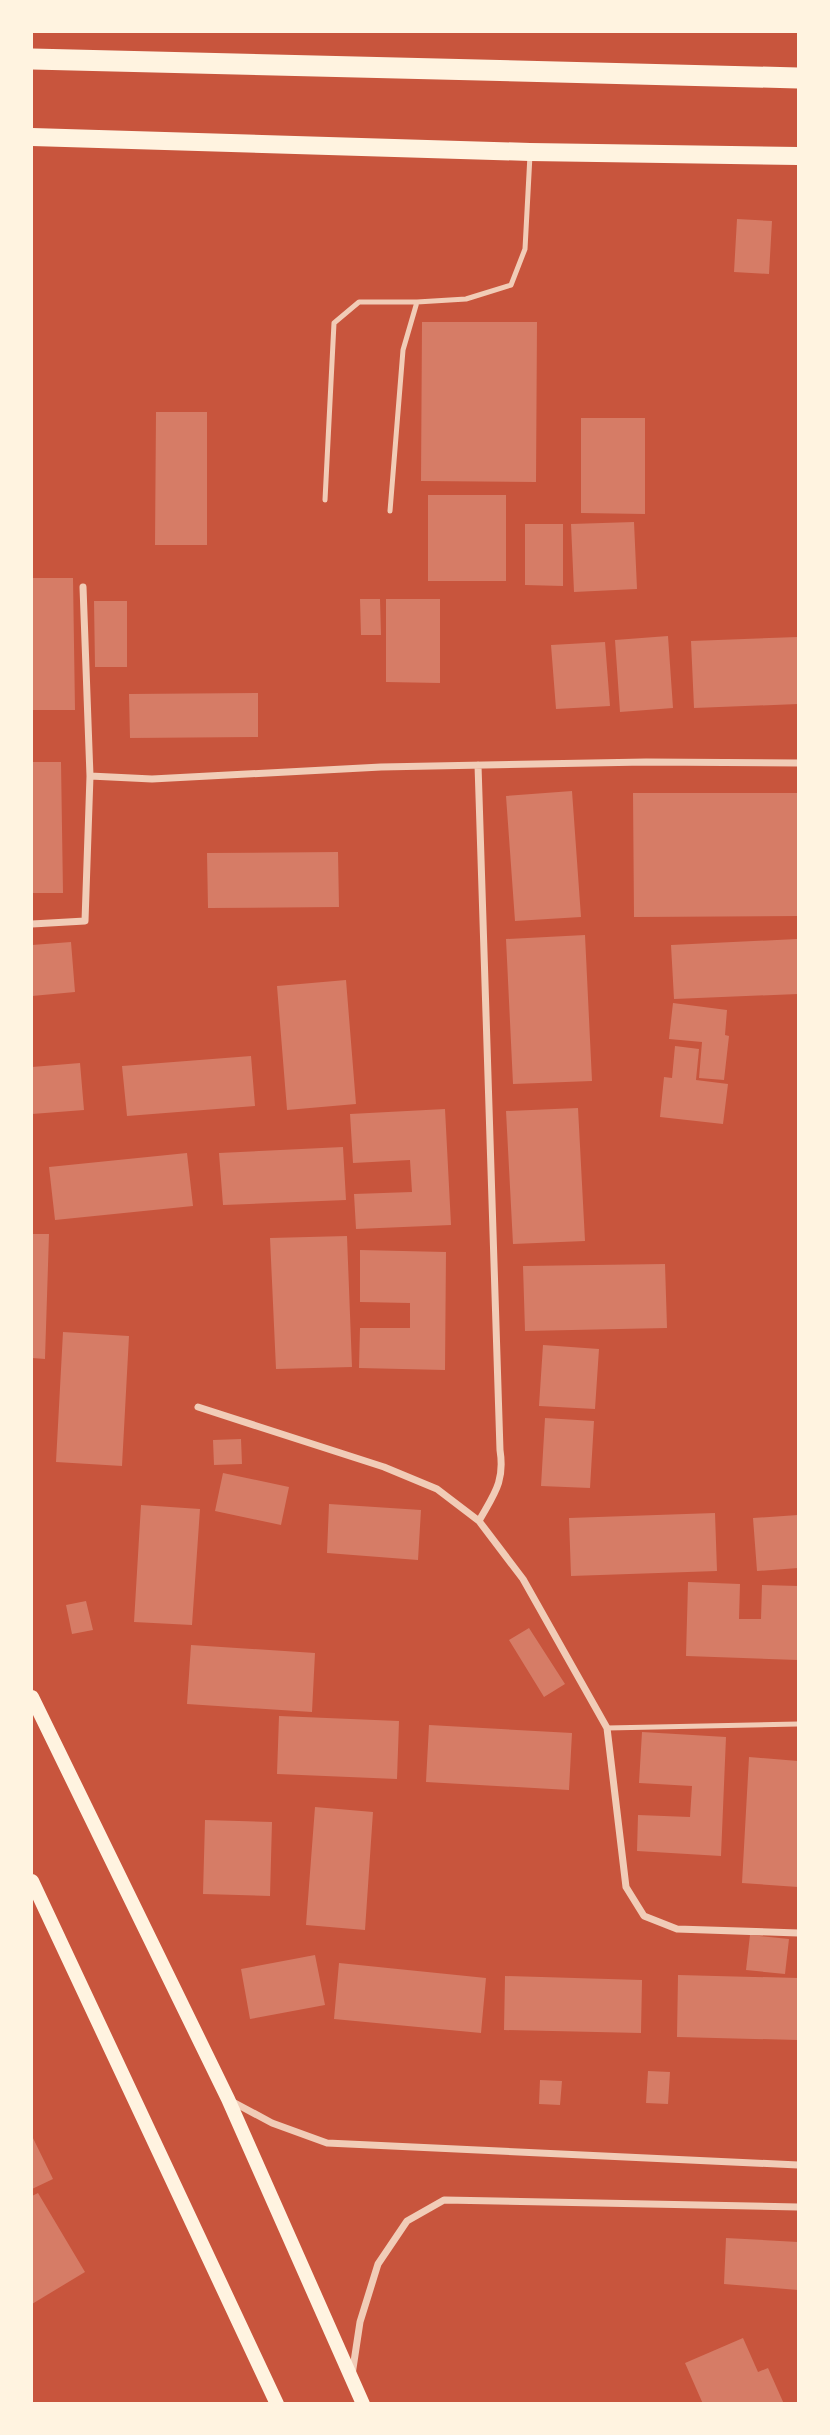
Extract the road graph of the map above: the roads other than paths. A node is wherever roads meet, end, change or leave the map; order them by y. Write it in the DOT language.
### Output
graph roads {
  1 [pos="32,59"];
  2 [pos="799,78"];
  3 [pos="32,137"];
  4 [pos="530,152"];
  5 [pos="799,156"];
  6 [pos="417,302"];
  7 [pos="325,500"];
  8 [pos="390,511"];
  9 [pos="83,587"];
  10 [pos="799,764"];
  11 [pos="478,765"];
  12 [pos="90,776"];
  13 [pos="32,924"];
  14 [pos="198,1407"];
  15 [pos="479,1521"];
  16 [pos="32,1697"];
  17 [pos="799,1724"];
  18 [pos="607,1728"];
  19 [pos="32,1881"];
  20 [pos="799,1933"];
  21 [pos="228,2099"];
  22 [pos="799,2165"];
  23 [pos="799,2207"];
  24 [pos="351,2379"];
  25 [pos="277,2403"];
  26 [pos="363,2403"];
  1 -- 2 [label="highway"];
  3 -- 4 [label="main road"];
  4 -- 5 [label="main road"];
  4 -- 6 [label="lane"];
  6 -- 7 [label="lane"];
  6 -- 8 [label="lane"];
  9 -- 12 [label="street"];
  10 -- 11 [label="street"];
  11 -- 12 [label="street"];
  11 -- 15 [label="street"];
  12 -- 13 [label="street"];
  14 -- 15 [label="street"];
  15 -- 18 [label="street"];
  16 -- 21 [label="main road"];
  17 -- 18 [label="lane"];
  18 -- 20 [label="street"];
  19 -- 25 [label="main road"];
  21 -- 22 [label="street"];
  21 -- 24 [label="main road"];
  23 -- 24 [label="street"];
  24 -- 26 [label="main road"];
}
